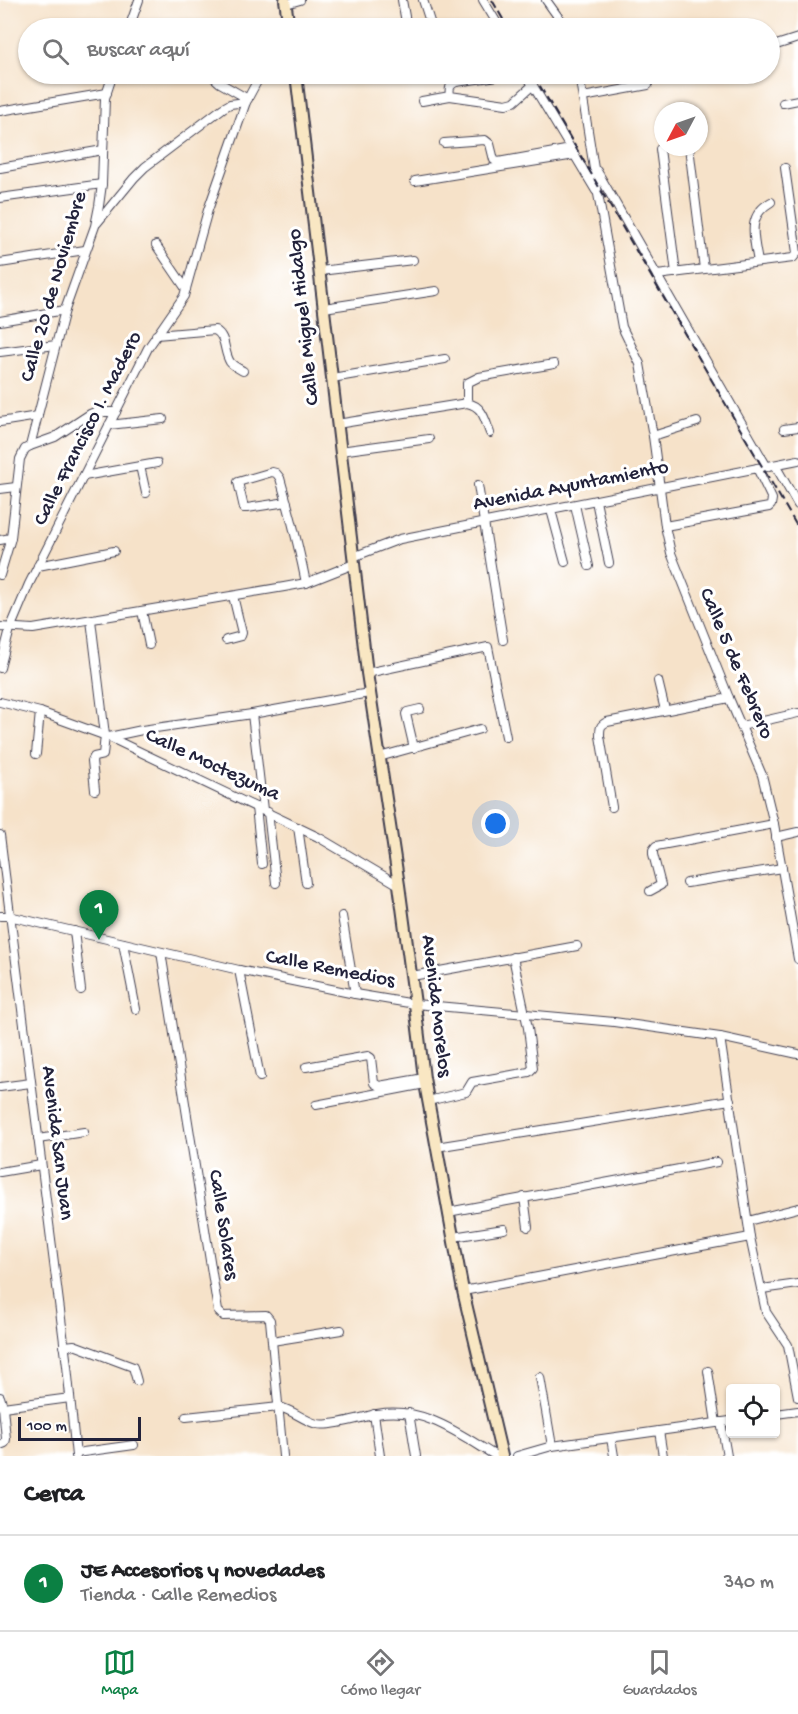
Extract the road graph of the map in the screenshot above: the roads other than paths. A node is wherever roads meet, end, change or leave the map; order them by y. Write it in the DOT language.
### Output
graph roads {
  1 [pos="139,0"];
  2 [pos="300,0"];
  3 [pos="402,0"];
  4 [pos="423,0"];
  5 [pos="483,0"];
  6 [pos="546,0"];
  7 [pos="285,2"];
  8 [pos="133,18"];
  9 [pos="286,18"];
  10 [pos="405,18"];
  11 [pos="429,18"];
  12 [pos="494,18"];
  13 [pos="559,18"];
  14 [pos="798,38"];
  15 [pos="780,44"];
  16 [pos="109,84"];
  17 [pos="222,84"];
  18 [pos="256,84"];
  19 [pos="298,84"];
  20 [pos="452,84"];
  21 [pos="581,84"];
  22 [pos="533,85"];
  23 [pos="648,86"];
  24 [pos="106,93"];
  25 [pos="450,96"];
  26 [pos="583,97"];
  27 [pos="247,100"];
  28 [pos="798,100"];
  29 [pos="422,101"];
  30 [pos="783,103"];
  31 [pos="0,111"];
  32 [pos="444,143"];
  33 [pos="103,150"];
  34 [pos="573,152"];
  35 [pos="661,156"];
  36 [pos="690,156"];
  37 [pos="594,166"];
  38 [pos="0,168"];
  39 [pos="785,168"];
  40 [pos="415,181"];
  41 [pos="102,184"];
  42 [pos="598,194"];
  43 [pos="0,198"];
  44 [pos="771,202"];
  45 [pos="95,226"];
  46 [pos="156,245"];
  47 [pos="85,250"];
  48 [pos="413,260"];
  49 [pos="758,262"];
  50 [pos="0,263"];
  51 [pos="704,269"];
  52 [pos="320,271"];
  53 [pos="676,273"];
  54 [pos="657,275"];
  55 [pos="186,289"];
  56 [pos="435,291"];
  57 [pos="324,308"];
  58 [pos="65,310"];
  59 [pos="0,321"];
  60 [pos="156,335"];
  61 [pos="56,345"];
  62 [pos="0,352"];
  63 [pos="445,359"];
  64 [pos="554,363"];
  65 [pos="243,370"];
  66 [pos="332,378"];
  67 [pos="467,404"];
  68 [pos="116,412"];
  69 [pos="38,416"];
  70 [pos="163,419"];
  71 [pos="0,422"];
  72 [pos="697,422"];
  73 [pos="337,424"];
  74 [pos="109,425"];
  75 [pos="798,427"];
  76 [pos="784,429"];
  77 [pos="490,433"];
  78 [pos="653,436"];
  79 [pos="429,439"];
  80 [pos="30,446"];
  81 [pos="340,451"];
  82 [pos="798,460"];
  83 [pos="158,463"];
  84 [pos="140,465"];
  85 [pos="771,466"];
  86 [pos="756,468"];
  87 [pos="84,476"];
  88 [pos="478,485"];
  89 [pos="16,487"];
  90 [pos="660,488"];
  91 [pos="0,489"];
  92 [pos="146,492"];
  93 [pos="797,500"];
  94 [pos="596,501"];
  95 [pos="287,502"];
  96 [pos="575,505"];
  97 [pos="551,510"];
  98 [pos="484,523"];
  99 [pos="665,526"];
  100 [pos="11,538"];
  101 [pos="0,540"];
  102 [pos="114,551"];
  103 [pos="353,561"];
  104 [pos="565,562"];
  105 [pos="609,563"];
  106 [pos="38,566"];
  107 [pos="589,566"];
  108 [pos="0,575"];
  109 [pos="306,583"];
  110 [pos="233,596"];
  111 [pos="142,611"];
  112 [pos="92,620"];
  113 [pos="0,627"];
  114 [pos="10,629"];
  115 [pos="226,640"];
  116 [pos="503,640"];
  117 [pos="149,645"];
  118 [pos="0,668"];
  119 [pos="367,673"];
  120 [pos="658,681"];
  121 [pos="369,693"];
  122 [pos="729,698"];
  123 [pos="0,702"];
  124 [pos="420,709"];
  125 [pos="665,710"];
  126 [pos="40,712"];
  127 [pos="798,712"];
  128 [pos="252,714"];
  129 [pos="741,726"];
  130 [pos="480,729"];
  131 [pos="107,736"];
  132 [pos="506,737"];
  133 [pos="414,748"];
  134 [pos="36,754"];
  135 [pos="379,757"];
  136 [pos="95,790"];
  137 [pos="612,807"];
  138 [pos="262,810"];
  139 [pos="774,824"];
  140 [pos="298,827"];
  141 [pos="798,832"];
  142 [pos="0,835"];
  143 [pos="776,837"];
  144 [pos="262,864"];
  145 [pos="782,868"];
  146 [pos="276,883"];
  147 [pos="306,883"];
  148 [pos="687,883"];
  149 [pos="399,885"];
  150 [pos="650,891"];
  151 [pos="0,916"];
  152 [pos="9,916"];
  153 [pos="342,916"];
  154 [pos="74,931"];
  155 [pos="123,942"];
  156 [pos="577,946"];
  157 [pos="161,952"];
  158 [pos="513,957"];
  159 [pos="798,959"];
  160 [pos="239,970"];
  161 [pos="412,976"];
  162 [pos="81,990"];
  163 [pos="355,994"];
  164 [pos="415,1004"];
  165 [pos="136,1009"];
  166 [pos="524,1012"];
  167 [pos="720,1037"];
  168 [pos="798,1054"];
  169 [pos="306,1067"];
  170 [pos="260,1077"];
  171 [pos="424,1081"];
  172 [pos="31,1083"];
  173 [pos="0,1087"];
  174 [pos="730,1100"];
  175 [pos="428,1101"];
  176 [pos="316,1105"];
  177 [pos="84,1132"];
  178 [pos="38,1139"];
  179 [pos="436,1147"];
  180 [pos="717,1162"];
  181 [pos="41,1165"];
  182 [pos="0,1172"];
  183 [pos="524,1197"];
  184 [pos="798,1208"];
  185 [pos="448,1212"];
  186 [pos="748,1221"];
  187 [pos="528,1227"];
  188 [pos="504,1229"];
  189 [pos="453,1237"];
  190 [pos="750,1237"];
  191 [pos="798,1284"];
  192 [pos="762,1289"];
  193 [pos="463,1291"];
  194 [pos="341,1330"];
  195 [pos="272,1341"];
  196 [pos="64,1346"];
  197 [pos="708,1371"];
  198 [pos="540,1377"];
  199 [pos="137,1381"];
  200 [pos="0,1397"];
  201 [pos="798,1397"];
  202 [pos="70,1398"];
  203 [pos="3,1407"];
  204 [pos="279,1407"];
  205 [pos="798,1411"];
  206 [pos="410,1413"];
  207 [pos="780,1413"];
  208 [pos="374,1414"];
  209 [pos="186,1418"];
  210 [pos="726,1421"];
  211 [pos="719,1422"];
  212 [pos="659,1431"];
  213 [pos="611,1438"];
  214 [pos="134,1444"];
  215 [pos="0,1445"];
  216 [pos="552,1446"];
  217 [pos="76,1455"];
  218 [pos="283,1456"];
  219 [pos="380,1456"];
  220 [pos="416,1456"];
  221 [pos="496,1456"];
  222 [pos="502,1456"];
  223 [pos="517,1456"];
  224 [pos="614,1456"];
  225 [pos="663,1456"];
  226 [pos="727,1456"];
  1 -- 8 [label="street"];
  2 -- 7 [label="street"];
  3 -- 10 [label="street"];
  4 -- 11 [label="street"];
  5 -- 12 [label="street"];
  6 -- 13 [label="street"];
  7 -- 9 [label="street"];
  14 -- 15 [label="street"];
  16 -- 24 [label="street, Calle 20 de Noviembre"];
  17 -- 27 [label="street"];
  18 -- 27 [label="street, Calle Francisco I. Madero"];
  19 -- 52 [label="street, Calle Miguel Hidalgo"];
  20 -- 25 [label="street"];
  21 -- 26 [label="street, Calle 5 de Febrero"];
  22 -- 25 [label="street"];
  22 -- 34 [label="street"];
  23 -- 26 [label="street"];
  24 -- 31 [label="street"];
  24 -- 33 [label="street, Calle 20 de Noviembre"];
  25 -- 29 [label="street"];
  26 -- 37 [label="street, Calle 5 de Febrero"];
  27 -- 45 [label="street"];
  27 -- 55 [label="street, Calle Francisco I. Madero"];
  28 -- 30 [label="street"];
  32 -- 34 [label="street"];
  33 -- 38 [label="street"];
  33 -- 41 [label="street, Calle 20 de Noviembre"];
  34 -- 40 [label="street"];
  34 -- 42 [label="street"];
  35 -- 53 [label="street"];
  36 -- 51 [label="street"];
  37 -- 42 [label="street, Calle 5 de Febrero"];
  37 -- 54 [label="street"];
  39 -- 49 [label="street"];
  41 -- 43 [label="street"];
  41 -- 45 [label="street, Calle 20 de Noviembre"];
  42 -- 78 [label="street, Calle 5 de Febrero"];
  44 -- 49 [label="street"];
  45 -- 47 [label="street, Calle 20 de Noviembre"];
  46 -- 55 [label="street"];
  47 -- 50 [label="street"];
  47 -- 58 [label="street, Calle 20 de Noviembre"];
  48 -- 52 [label="street"];
  49 -- 51 [label="street"];
  51 -- 53 [label="street"];
  52 -- 57 [label="street, Calle Miguel Hidalgo"];
  53 -- 54 [label="street"];
  54 -- 85 [label="street"];
  55 -- 60 [label="street, Calle Francisco I. Madero"];
  56 -- 57 [label="street"];
  57 -- 66 [label="street, Calle Miguel Hidalgo"];
  58 -- 59 [label="street"];
  58 -- 61 [label="street, Calle 20 de Noviembre"];
  60 -- 65 [label="street"];
  60 -- 68 [label="street, Calle Francisco I. Madero"];
  61 -- 62 [label="street"];
  61 -- 69 [label="street, Calle 20 de Noviembre"];
  63 -- 66 [label="street"];
  64 -- 67 [label="street"];
  66 -- 73 [label="street, Calle Miguel Hidalgo"];
  67 -- 73 [label="street"];
  67 -- 77 [label="street"];
  68 -- 74 [label="street, Calle Francisco I. Madero"];
  68 -- 80 [label="street"];
  69 -- 71 [label="street"];
  69 -- 80 [label="street, Calle 20 de Noviembre"];
  70 -- 74 [label="street"];
  72 -- 78 [label="street"];
  73 -- 81 [label="street, Calle Miguel Hidalgo"];
  74 -- 87 [label="street, Calle Francisco I. Madero"];
  75 -- 76 [label="street"];
  78 -- 90 [label="street, Calle 5 de Febrero"];
  79 -- 81 [label="street"];
  80 -- 89 [label="street, Calle 20 de Noviembre"];
  81 -- 103 [label="street, Calle Miguel Hidalgo"];
  82 -- 85 [label="street, Avenida Ayuntamiento"];
  83 -- 84 [label="street"];
  84 -- 87 [label="street"];
  84 -- 92 [label="street"];
  85 -- 86 [label="street, Avenida Ayuntamiento"];
  85 -- 93 [label="street"];
  86 -- 90 [label="street, Avenida Ayuntamiento"];
  86 -- 99 [label="street"];
  87 -- 106 [label="street, Calle Francisco I. Madero"];
  88 -- 98 [label="street"];
  89 -- 91 [label="street"];
  89 -- 100 [label="street, Calle 20 de Noviembre"];
  90 -- 94 [label="street, Avenida Ayuntamiento"];
  90 -- 99 [label="street, Calle 5 de Febrero"];
  94 -- 96 [label="street, Avenida Ayuntamiento"];
  94 -- 105 [label="street"];
  95 -- 95 [label="street"];
  95 -- 109 [label="street"];
  96 -- 97 [label="street, Avenida Ayuntamiento"];
  96 -- 107 [label="street"];
  97 -- 98 [label="street, Avenida Ayuntamiento"];
  97 -- 104 [label="street"];
  98 -- 103 [label="street, Avenida Ayuntamiento"];
  98 -- 116 [label="street"];
  99 -- 122 [label="street, Calle 5 de Febrero"];
  100 -- 101 [label="street"];
  100 -- 108 [label="street, Calle 20 de Noviembre"];
  102 -- 106 [label="street"];
  103 -- 109 [label="street, Avenida Ayuntamiento"];
  103 -- 119 [label="street, Avenida Morelos"];
  106 -- 114 [label="street, Calle Francisco I. Madero"];
  109 -- 110 [label="street, Avenida Ayuntamiento"];
  110 -- 111 [label="street, Avenida Ayuntamiento"];
  110 -- 115 [label="street"];
  111 -- 112 [label="street, Avenida Ayuntamiento"];
  111 -- 117 [label="street"];
  112 -- 114 [label="street, Avenida Ayuntamiento"];
  112 -- 131 [label="street"];
  113 -- 114 [label="street, Avenida Ayuntamiento"];
  114 -- 118 [label="street, Calle Francisco I. Madero"];
  119 -- 121 [label="street, Avenida Morelos"];
  119 -- 132 [label="street"];
  120 -- 125 [label="street"];
  121 -- 128 [label="street"];
  121 -- 135 [label="street, Avenida Morelos"];
  122 -- 125 [label="street"];
  122 -- 129 [label="street, Calle 5 de Febrero"];
  123 -- 126 [label="street, Calle Moctezuma"];
  124 -- 133 [label="street"];
  125 -- 137 [label="street"];
  126 -- 131 [label="street, Calle Moctezuma"];
  126 -- 134 [label="street"];
  127 -- 129 [label="street"];
  128 -- 131 [label="street"];
  128 -- 138 [label="street"];
  129 -- 139 [label="street, Calle 5 de Febrero"];
  130 -- 133 [label="street"];
  131 -- 136 [label="street"];
  131 -- 138 [label="street, Calle Moctezuma"];
  133 -- 135 [label="street"];
  135 -- 149 [label="street, Avenida Morelos"];
  138 -- 140 [label="street, Calle Moctezuma"];
  138 -- 144 [label="street"];
  138 -- 146 [label="street"];
  139 -- 143 [label="street, Calle 5 de Febrero"];
  139 -- 150 [label="street"];
  140 -- 147 [label="street"];
  140 -- 149 [label="street, Calle Moctezuma"];
  141 -- 143 [label="street"];
  142 -- 152 [label="street, Avenida San Juan"];
  143 -- 145 [label="street, Calle 5 de Febrero"];
  145 -- 148 [label="street"];
  145 -- 159 [label="street, Calle 5 de Febrero"];
  149 -- 161 [label="street, Avenida Morelos"];
  151 -- 152 [label="street, Calle Remedios"];
  152 -- 154 [label="street, Calle Remedios"];
  152 -- 172 [label="street, Avenida San Juan"];
  153 -- 163 [label="street"];
  154 -- 155 [label="street, Calle Remedios"];
  154 -- 162 [label="street"];
  155 -- 157 [label="street, Calle Remedios"];
  155 -- 165 [label="street"];
  156 -- 158 [label="street"];
  157 -- 160 [label="street, Calle Remedios"];
  157 -- 195 [label="street, Calle Solares"];
  158 -- 161 [label="street"];
  158 -- 166 [label="street"];
  160 -- 163 [label="street, Calle Remedios"];
  160 -- 170 [label="street"];
  161 -- 164 [label="street, Avenida Morelos"];
  163 -- 164 [label="street, Calle Remedios"];
  164 -- 166 [label="street, Calle Remedios"];
  164 -- 171 [label="street, Avenida Morelos"];
  166 -- 167 [label="street, Calle Remedios"];
  166 -- 175 [label="street"];
  167 -- 168 [label="street, Calle Remedios"];
  167 -- 174 [label="street"];
  169 -- 171 [label="street"];
  171 -- 175 [label="street, Avenida Morelos"];
  171 -- 176 [label="street"];
  172 -- 173 [label="street"];
  172 -- 178 [label="street, Avenida San Juan"];
  174 -- 179 [label="street"];
  174 -- 186 [label="street"];
  175 -- 179 [label="street, Avenida Morelos"];
  177 -- 178 [label="street"];
  178 -- 181 [label="street, Avenida San Juan"];
  179 -- 185 [label="street, Avenida Morelos"];
  180 -- 183 [label="street"];
  181 -- 182 [label="street"];
  181 -- 196 [label="street, Avenida San Juan"];
  183 -- 185 [label="street"];
  183 -- 187 [label="street"];
  184 -- 186 [label="street"];
  185 -- 189 [label="street, Avenida Morelos"];
  186 -- 190 [label="street"];
  188 -- 189 [label="street"];
  189 -- 193 [label="street, Avenida Morelos"];
  190 -- 192 [label="street"];
  190 -- 193 [label="street"];
  191 -- 192 [label="street"];
  192 -- 201 [label="street"];
  193 -- 222 [label="street, Avenida Morelos"];
  194 -- 195 [label="street"];
  195 -- 204 [label="street, Calle Solares"];
  196 -- 199 [label="street"];
  196 -- 202 [label="street, Avenida San Juan"];
  197 -- 211 [label="street"];
  198 -- 216 [label="street"];
  200 -- 203 [label="street"];
  202 -- 203 [label="street"];
  202 -- 217 [label="street, Avenida San Juan"];
  203 -- 215 [label="street"];
  204 -- 208 [label="street"];
  204 -- 209 [label="street"];
  204 -- 218 [label="street, Calle Solares"];
  205 -- 207 [label="street"];
  206 -- 208 [label="street"];
  206 -- 220 [label="street"];
  206 -- 221 [label="street"];
  208 -- 219 [label="street"];
  210 -- 211 [label="street"];
  211 -- 212 [label="street"];
  211 -- 226 [label="street"];
  212 -- 213 [label="street"];
  212 -- 225 [label="street"];
  213 -- 216 [label="street"];
  213 -- 224 [label="street"];
  214 -- 217 [label="street"];
  216 -- 223 [label="street"];
}
